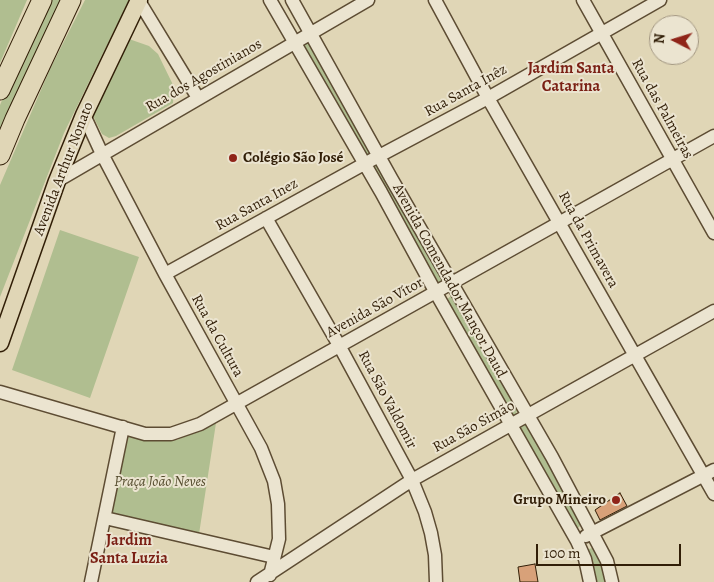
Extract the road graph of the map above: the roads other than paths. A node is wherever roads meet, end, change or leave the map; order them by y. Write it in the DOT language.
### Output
graph roads {
  1 [pos="42,0"];
  2 [pos="71,0"];
  3 [pos="139,0"];
  4 [pos="270,0"];
  5 [pos="292,0"];
  6 [pos="368,0"];
  7 [pos="435,0"];
  8 [pos="583,0"];
  9 [pos="660,0"];
  10 [pos="310,33"];
  11 [pos="602,34"];
  12 [pos="294,42"];
  13 [pos="0,90"];
  14 [pos="198,98"];
  15 [pos="488,98"];
  16 [pos="84,115"];
  17 [pos="714,136"];
  18 [pos="102,154"];
  19 [pos="0,155"];
  20 [pos="379,156"];
  21 [pos="672,159"];
  22 [pos="364,164"];
  23 [pos="57,181"];
  24 [pos="266,218"];
  25 [pos="560,223"];
  26 [pos="714,233"];
  27 [pos="165,274"];
  28 [pos="452,284"];
  29 [pos="436,293"];
  30 [pos="714,311"];
  31 [pos="0,343"];
  32 [pos="340,347"];
  33 [pos="635,357"];
  34 [pos="0,392"];
  35 [pos="237,405"];
  36 [pos="528,416"];
  37 [pos="511,424"];
  38 [pos="123,427"];
  39 [pos="709,472"];
  40 [pos="412,480"];
  41 [pos="714,494"];
  42 [pos="105,518"];
  43 [pos="593,532"];
  44 [pos="577,541"];
  45 [pos="274,557"];
  46 [pos="270,577"];
  47 [pos="92,582"];
  48 [pos="256,582"];
  49 [pos="436,582"];
  50 [pos="590,582"];
  51 [pos="612,582"];
  1 -- 13 [label="highway"];
  2 -- 19 [label="highway"];
  3 -- 14 [label="street"];
  3 -- 16 [label="main road, Avenida Arthur Nonato"];
  4 -- 12 [label="street, Avenida Comendador Mançor Daud"];
  5 -- 10 [label="street, Avenida Comendador Mançor Daud"];
  6 -- 10 [label="street, Rua dos Agostinianos"];
  7 -- 15 [label="street, Rua da Primavera"];
  8 -- 11 [label="street, Rua das Palmeiras"];
  9 -- 11 [label="street, Rua Santa Inêz"];
  10 -- 12 [label="street, Rua dos Agostinianos"];
  10 -- 20 [label="street, Avenida Comendador Mançor Daud"];
  11 -- 15 [label="street, Rua Santa Inêz"];
  11 -- 21 [label="street, Rua das Palmeiras"];
  12 -- 14 [label="street, Rua dos Agostinianos"];
  12 -- 22 [label="street, Avenida Comendador Mançor Daud"];
  14 -- 18 [label="street, Rua dos Agostinianos"];
  15 -- 20 [label="street, Rua Santa Inêz"];
  15 -- 25 [label="street, Rua da Primavera"];
  16 -- 18 [label="street, Rua da Cultura"];
  16 -- 23 [label="main road, Avenida Arthur Nonato"];
  17 -- 21 [label="street, Avenida São Vítor"];
  18 -- 23 [label="street, Rua dos Agostinianos"];
  18 -- 27 [label="street, Rua da Cultura"];
  20 -- 22 [label="street, Rua Santa Inêz"];
  20 -- 28 [label="street, Avenida Comendador Mançor Daud"];
  21 -- 25 [label="street, Avenida São Vítor"];
  21 -- 26 [label="street, Rua das Palmeiras"];
  22 -- 24 [label="street, Rua Santa Inez"];
  22 -- 29 [label="street, Avenida Comendador Mançor Daud"];
  23 -- 31 [label="main road, Avenida Arthur Nonato"];
  24 -- 27 [label="street, Rua Santa Inez"];
  24 -- 32 [label="street, Rua São Valdomir"];
  25 -- 28 [label="street, Avenida São Vítor"];
  25 -- 33 [label="street, Rua da Primavera"];
  27 -- 35 [label="street, Rua da Cultura"];
  28 -- 29 [label="street, Avenida São Vítor"];
  28 -- 36 [label="street, Avenida Comendador Mançor Daud"];
  29 -- 32 [label="street, Avenida São Vítor"];
  29 -- 37 [label="street, Avenida Comendador Mançor Daud"];
  30 -- 33 [label="street, Rua São Simão"];
  32 -- 35 [label="street, Avenida São Vítor"];
  32 -- 40 [label="street, Rua São Valdomir"];
  33 -- 36 [label="street, Rua São Simão"];
  33 -- 39 [label="street, Rua da Primavera"];
  34 -- 38 [label="street, Avenida São Vítor"];
  35 -- 38 [label="street, Avenida São Vítor"];
  35 -- 45 [label="street, Rua da Cultura"];
  36 -- 37 [label="street, Rua São Simão"];
  36 -- 43 [label="street, Avenida Comendador Mançor Daud"];
  37 -- 40 [label="street, Rua São Simão"];
  37 -- 44 [label="street, Avenida Comendador Mançor Daud"];
  38 -- 42 [label="street"];
  39 -- 41 [label="street, Rua da Primavera"];
  39 -- 43 [label="street"];
  40 -- 46 [label="street, Rua São Simão"];
  40 -- 49 [label="street, Rua São Valdomir"];
  42 -- 45 [label="street"];
  42 -- 47 [label="street"];
  43 -- 44 [label="street"];
  43 -- 51 [label="street, Avenida Comendador Mançor Daud"];
  44 -- 50 [label="street, Avenida Comendador Mançor Daud"];
  45 -- 46 [label="street, Rua da Cultura"];
  46 -- 48 [label="street, Rua São Simão"];
}
